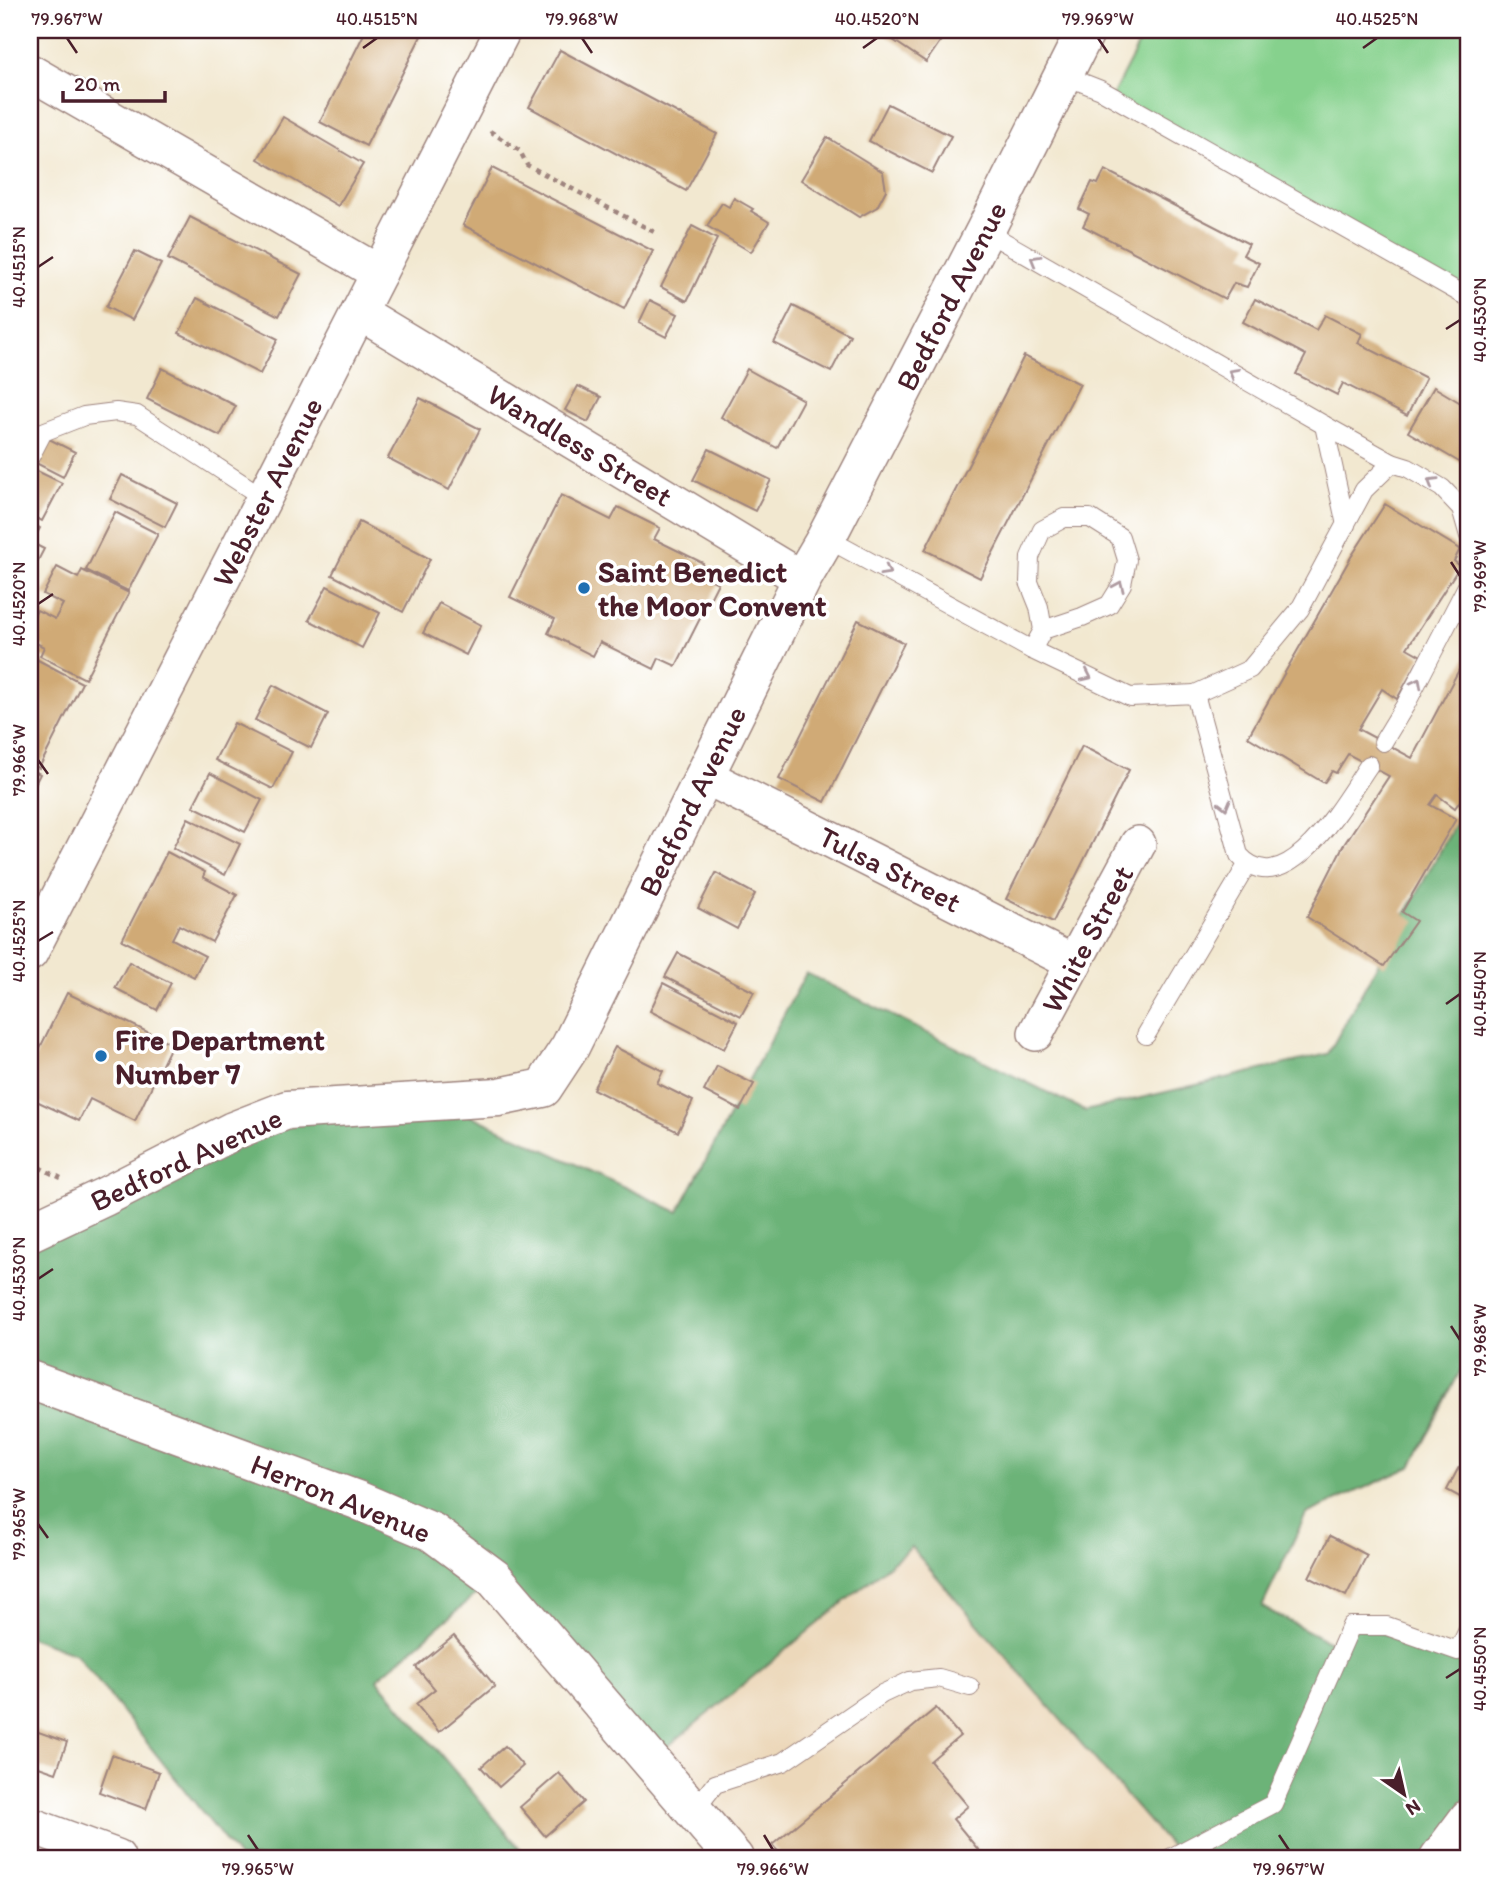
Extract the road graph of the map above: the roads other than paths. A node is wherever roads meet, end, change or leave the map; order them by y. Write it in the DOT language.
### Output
graph roads {
  1 [pos="503,30"];
  2 [pos="1086,30"];
  3 [pos="30,72"];
  4 [pos="1063,75"];
  5 [pos="985,231"];
  6 [pos="379,273"];
  7 [pos="1469,298"];
  8 [pos="359,312"];
  9 [pos="1324,425"];
  10 [pos="30,457"];
  11 [pos="1391,463"];
  12 [pos="264,498"];
  13 [pos="1346,525"];
  14 [pos="1469,536"];
  15 [pos="826,538"];
  16 [pos="802,579"];
  17 [pos="1469,582"];
  18 [pos="1043,630"];
  19 [pos="1032,650"];
  20 [pos="1195,694"];
  21 [pos="1382,742"];
  22 [pos="1368,765"];
  23 [pos="705,776"];
  24 [pos="1138,844"];
  25 [pos="1247,865"];
  26 [pos="30,953"];
  27 [pos="1074,963"];
  28 [pos="1036,1033"];
  29 [pos="1146,1035"];
  30 [pos="30,1232"];
  31 [pos="30,1380"];
  32 [pos="1469,1628"];
  33 [pos="970,1687"];
  34 [pos="694,1811"];
  35 [pos="1469,1818"];
  36 [pos="30,1825"];
  37 [pos="116,1858"];
  38 [pos="734,1858"];
  39 [pos="1170,1858"];
  40 [pos="1439,1858"];
  1 -- 6 [label="street, Webster Avenue"];
  2 -- 4 [label="street, Bedford Avenue"];
  3 -- 6 [label="street"];
  4 -- 5 [label="street, Bedford Avenue"];
  4 -- 7 [label="lane"];
  9 -- 5 [label="lane, one-way"];
  5 -- 15 [label="street, Bedford Avenue"];
  6 -- 8 [label="street, Webster Avenue"];
  8 -- 12 [label="street, Webster Avenue"];
  8 -- 16 [label="street, Wandless Street"];
  9 -- 11 [label="lane"];
  9 -- 13 [label="lane"];
  10 -- 12 [label="lane"];
  11 -- 13 [label="lane"];
  14 -- 11 [label="lane, one-way"];
  12 -- 26 [label="street, Webster Avenue"];
  13 -- 20 [label="lane"];
  15 -- 16 [label="street, Bedford Avenue"];
  15 -- 19 [label="lane, one-way"];
  16 -- 23 [label="street, Bedford Avenue"];
  21 -- 17 [label="lane, one-way"];
  18 -- 18 [label="lane, one-way"];
  18 -- 19 [label="lane"];
  19 -- 20 [label="lane, one-way"];
  20 -- 25 [label="lane, one-way"];
  22 -- 25 [label="lane"];
  23 -- 27 [label="street, Tulsa Street"];
  23 -- 30 [label="street, Bedford Avenue"];
  24 -- 27 [label="street, White Street"];
  25 -- 29 [label="lane"];
  27 -- 28 [label="street, White Street"];
  31 -- 34 [label="street, Herron Avenue"];
  32 -- 39 [label="lane"];
  33 -- 34 [label="lane"];
  34 -- 38 [label="street, Herron Avenue"];
  35 -- 40 [label="street"];
  36 -- 37 [label="street"];
}
